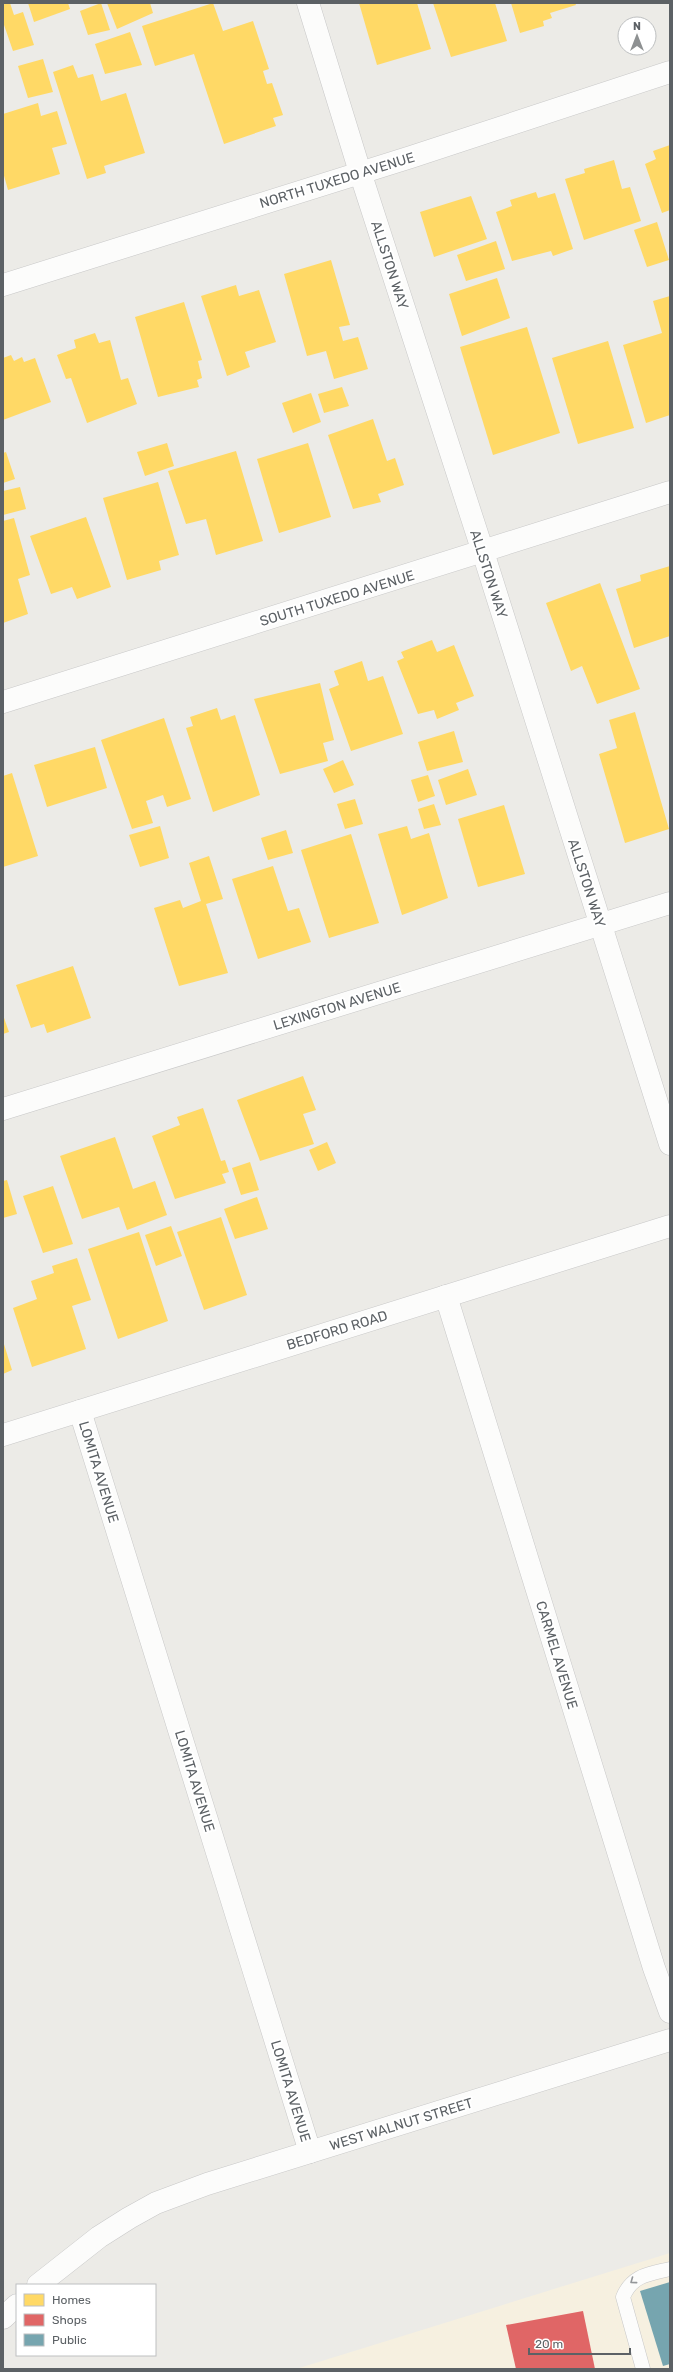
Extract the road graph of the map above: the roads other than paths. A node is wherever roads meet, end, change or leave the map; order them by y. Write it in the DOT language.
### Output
graph roads {
  1 [pos="308,3"];
  2 [pos="670,72"];
  3 [pos="360,172"];
  4 [pos="3,285"];
  5 [pos="670,492"];
  6 [pos="483,552"];
  7 [pos="3,702"];
  8 [pos="670,902"];
  9 [pos="600,925"];
  10 [pos="3,1109"];
  11 [pos="670,1144"];
  12 [pos="670,1226"];
  13 [pos="446,1296"];
  14 [pos="80,1411"];
  15 [pos="3,1435"];
  16 [pos="670,2012"];
  17 [pos="670,2040"];
  18 [pos="310,2152"];
  19 [pos="670,2269"];
  20 [pos="39,2284"];
  21 [pos="16,2306"];
  22 [pos="3,2318"];
  23 [pos="643,2369"];
  1 -- 3 [label="street, ALLSTON WAY"];
  2 -- 3 [label="street, NORTH TUXEDO AVENUE"];
  3 -- 4 [label="street, NORTH TUXEDO AVENUE"];
  3 -- 6 [label="street, ALLSTON WAY"];
  5 -- 6 [label="street, SOUTH TUXEDO AVENUE"];
  6 -- 7 [label="street, SOUTH TUXEDO AVENUE"];
  6 -- 9 [label="street, ALLSTON WAY"];
  8 -- 9 [label="street, LEXINGTON AVENUE"];
  9 -- 10 [label="street, LEXINGTON AVENUE"];
  9 -- 11 [label="street, ALLSTON WAY"];
  12 -- 13 [label="street, BEDFORD ROAD"];
  13 -- 14 [label="street, BEDFORD ROAD"];
  13 -- 16 [label="street, CARMEL AVENUE"];
  14 -- 15 [label="street, BEDFORD ROAD"];
  14 -- 18 [label="street, LOMITA AVENUE"];
  17 -- 18 [label="street, WEST WALNUT STREET"];
  18 -- 20 [label="street, WEST WALNUT STREET"];
  19 -- 23 [label="lane, one-way"];
  21 -- 22 [label="street"];
}
